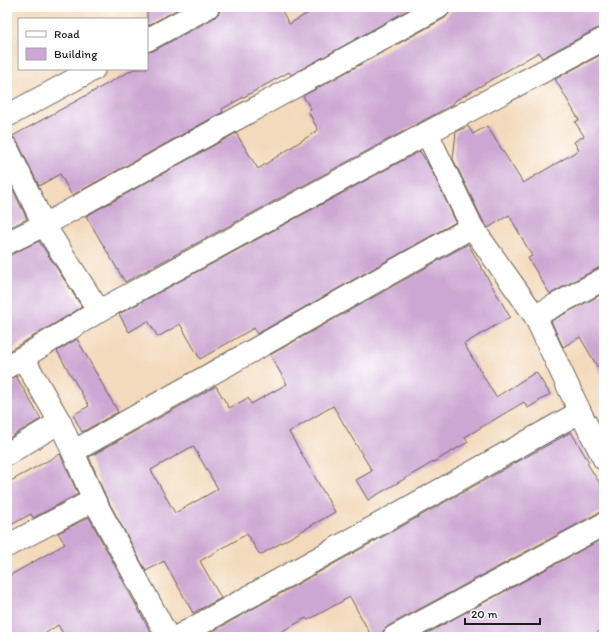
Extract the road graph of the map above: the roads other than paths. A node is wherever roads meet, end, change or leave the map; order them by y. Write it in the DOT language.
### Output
graph roads {
  1 [pos="208,7"];
  2 [pos="439,7"];
  3 [pos="148,39"];
  4 [pos="604,39"];
  5 [pos="92,70"];
  6 [pos="7,116"];
  7 [pos="427,133"];
  8 [pos="7,148"];
  9 [pos="44,225"];
  10 [pos="472,227"];
  11 [pos="7,243"];
  12 [pos="604,279"];
  13 [pos="99,311"];
  14 [pos="535,316"];
  15 [pos="15,363"];
  16 [pos="580,412"];
  17 [pos="60,422"];
  18 [pos="74,451"];
  19 [pos="7,454"];
  20 [pos="604,459"];
  21 [pos="94,500"];
  22 [pos="604,524"];
  23 [pos="7,546"];
  24 [pos="168,637"];
  25 [pos="177,637"];
  26 [pos="394,637"];
  1 -- 3 [label="street"];
  2 -- 9 [label="street"];
  4 -- 7 [label="street"];
  5 -- 6 [label="street"];
  7 -- 10 [label="street"];
  7 -- 13 [label="street"];
  8 -- 9 [label="street"];
  9 -- 11 [label="street"];
  9 -- 13 [label="street"];
  10 -- 14 [label="street"];
  10 -- 18 [label="street"];
  12 -- 14 [label="street"];
  13 -- 15 [label="street"];
  14 -- 16 [label="street"];
  15 -- 17 [label="street"];
  16 -- 20 [label="street"];
  16 -- 25 [label="street"];
  17 -- 18 [label="street"];
  17 -- 19 [label="street"];
  18 -- 21 [label="street"];
  21 -- 23 [label="street"];
  21 -- 24 [label="street"];
  22 -- 26 [label="street"];
}
